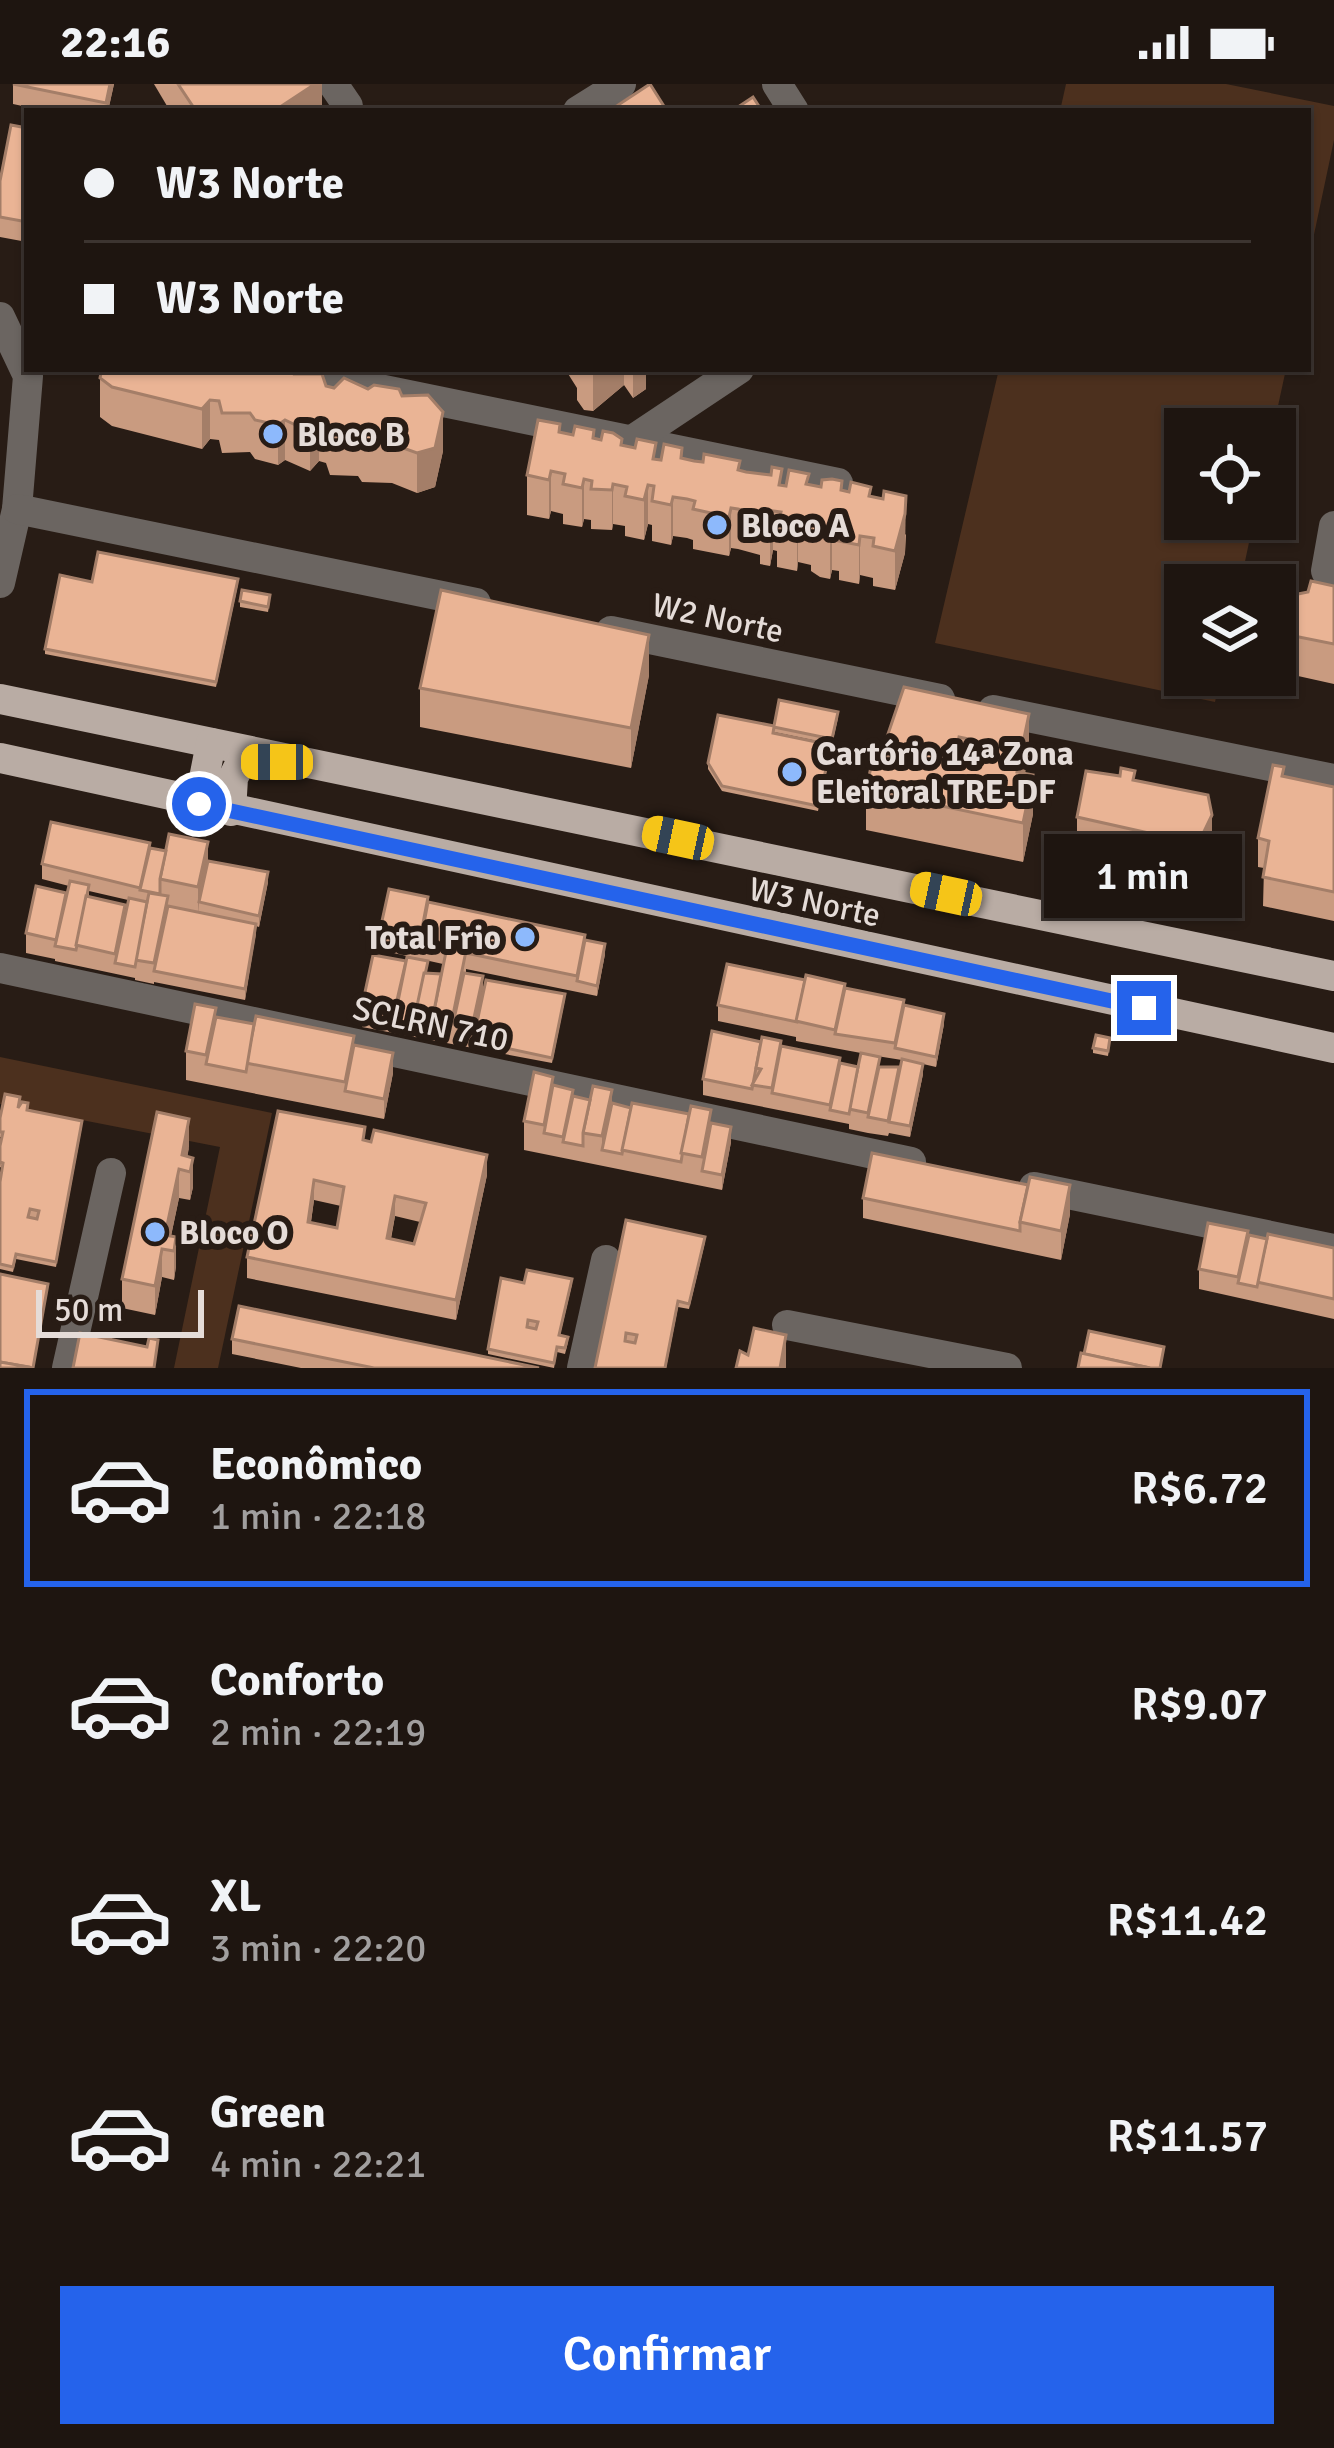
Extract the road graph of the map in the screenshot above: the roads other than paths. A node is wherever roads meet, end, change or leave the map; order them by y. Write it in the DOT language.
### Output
graph roads {
  1 [pos="621,84"];
  2 [pos="583,108"];
  3 [pos="2,325"];
  4 [pos="24,368"];
  5 [pos="26,372"];
  6 [pos="297,372"];
  7 [pos="735,372"];
  8 [pos="634,439"];
  9 [pos="838,483"];
  10 [pos="17,508"];
  11 [pos="1334,526"];
  12 [pos="0,583"];
  13 [pos="1334,587"];
  14 [pos="503,609"];
  15 [pos="573,623"];
  16 [pos="0,699"];
  17 [pos="211,742"];
  18 [pos="0,758"];
  19 [pos="313,762"];
  20 [pos="1334,779"];
  21 [pos="199,804"];
  22 [pos="231,812"];
  23 [pos="0,968"];
  24 [pos="1334,976"];
  25 [pos="1334,1048"];
  26 [pos="948,1169"];
  27 [pos="110,1173"];
  28 [pos="1011,1183"];
  29 [pos="1334,1249"];
  30 [pos="606,1260"];
  31 [pos="787,1324"];
  32 [pos="67,1368"];
  33 [pos="582,1368"];
  34 [pos="1007,1368"];
  1 -- 2 [label="street"];
  3 -- 4 [label="street"];
  5 -- 10 [label="street"];
  6 -- 8 [label="street"];
  7 -- 8 [label="street"];
  8 -- 9 [label="street"];
  10 -- 12 [label="street"];
  10 -- 14 [label="street"];
  11 -- 13 [label="street"];
  15 -- 20 [label="street, W2 Norte"];
  16 -- 17 [label="main road, W3 Norte"];
  17 -- 19 [label="main road, W3 Norte"];
  17 -- 21 [label="main road"];
  18 -- 21 [label="main road, W3 Norte"];
  19 -- 22 [label="main road"];
  19 -- 24 [label="main road, W3 Norte"];
  21 -- 22 [label="main road, W3 Norte"];
  22 -- 25 [label="main road, W3 Norte"];
  23 -- 26 [label="street, SCLRN 710"];
  27 -- 32 [label="street"];
  28 -- 29 [label="street"];
  30 -- 33 [label="street"];
  31 -- 34 [label="street"];
}
